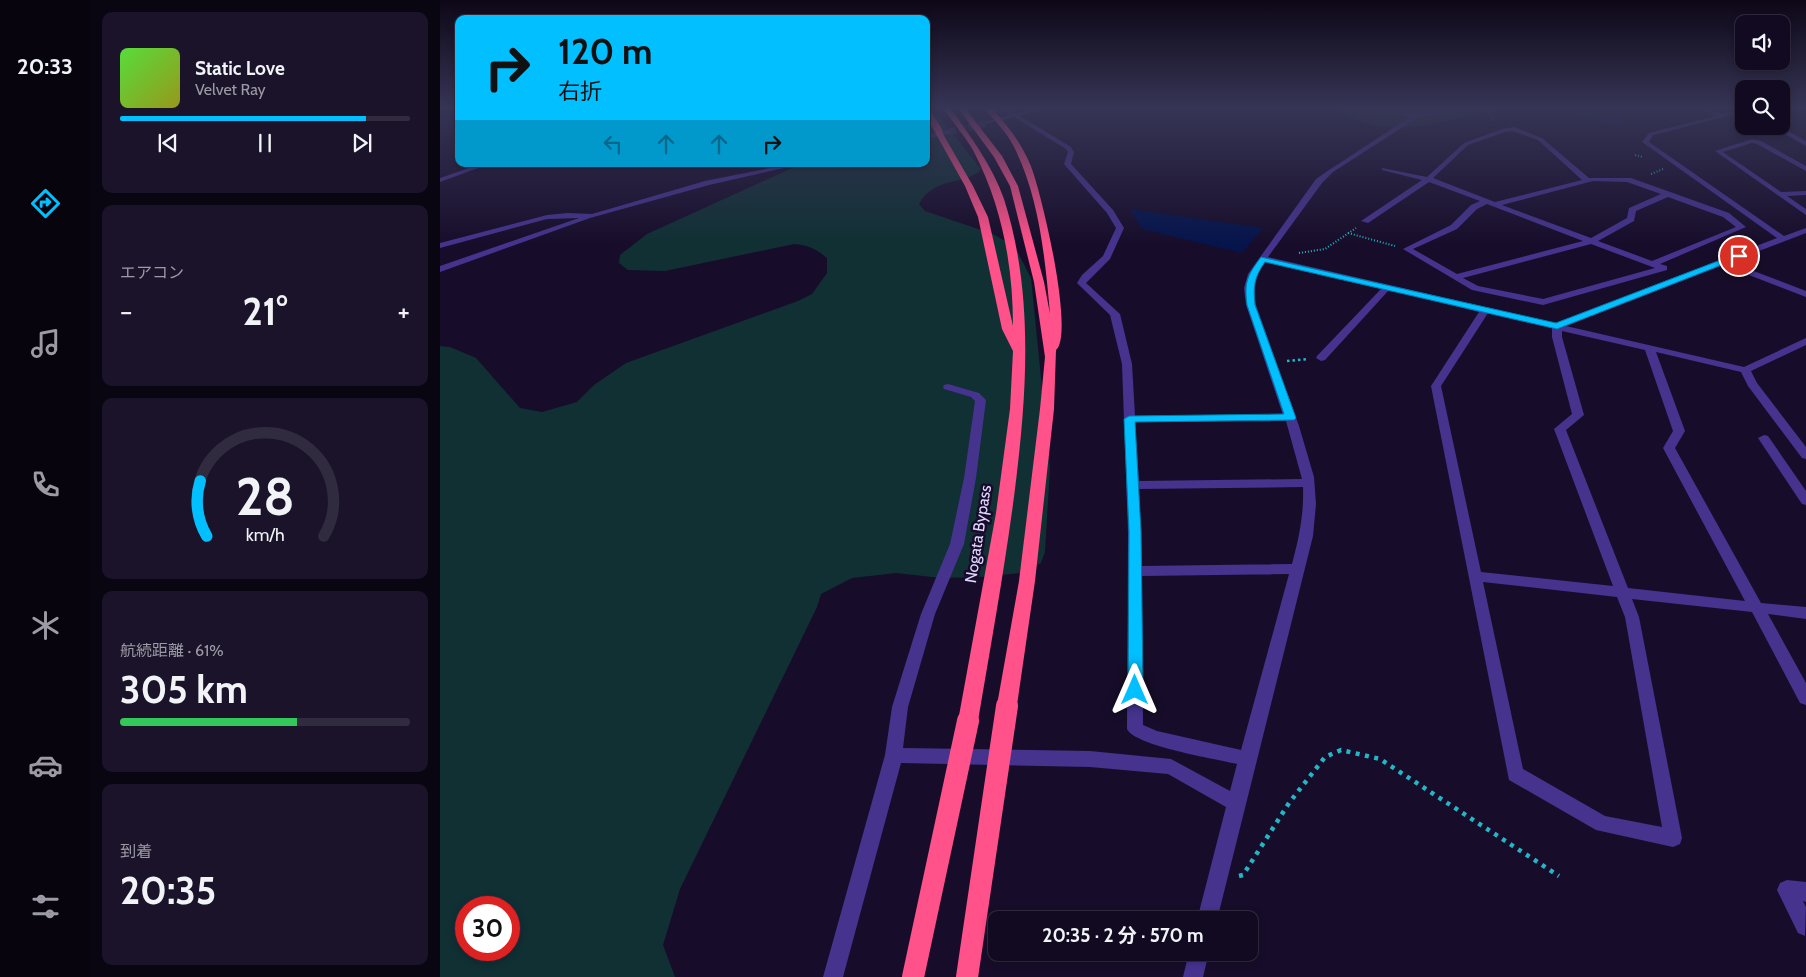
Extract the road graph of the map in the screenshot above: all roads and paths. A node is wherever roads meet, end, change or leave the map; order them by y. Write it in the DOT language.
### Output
graph roads {
  1 [pos="954,154"];
  2 [pos="980,154"];
  3 [pos="996,154"];
  4 [pos="1020,154"];
  5 [pos="1070,154"];
  6 [pos="1359,154"];
  7 [pos="1456,154"];
  8 [pos="1557,154"];
  9 [pos="1662,154"];
  10 [pos="1722,154"];
  11 [pos="1779,154"];
  12 [pos="477,167"];
  13 [pos="785,167"];
  14 [pos="1806,169"];
  15 [pos="1384,170"];
  16 [pos="1428,179"];
  17 [pos="440,180"];
  18 [pos="1587,180"];
  19 [pos="1806,193"];
  20 [pos="1668,194"];
  21 [pos="1779,194"];
  22 [pos="1491,203"];
  23 [pos="1806,213"];
  24 [pos="592,216"];
  25 [pos="1364,221"];
  26 [pos="1806,230"];
  27 [pos="1348,233"];
  28 [pos="1784,239"];
  29 [pos="1592,241"];
  30 [pos="440,246"];
  31 [pos="1407,249"];
  32 [pos="1325,250"];
  33 [pos="1264,259"];
  34 [pos="1722,262"];
  35 [pos="1653,264"];
  36 [pos="1664,268"];
  37 [pos="440,270"];
  38 [pos="1686,276"];
  39 [pos="1456,277"];
  40 [pos="1387,287"];
  41 [pos="1806,294"];
  42 [pos="1485,310"];
  43 [pos="1557,326"];
  44 [pos="1806,341"];
  45 [pos="1649,348"];
  46 [pos="1021,354"];
  47 [pos="1051,357"];
  48 [pos="1321,358"];
  49 [pos="1271,362"];
  50 [pos="1745,370"];
  51 [pos="948,387"];
  52 [pos="1290,418"];
  53 [pos="1129,419"];
  54 [pos="1764,438"];
  55 [pos="1806,455"];
  56 [pos="1308,484"];
  57 [pos="1132,485"];
  58 [pos="1806,502"];
  59 [pos="1297,569"];
  60 [pos="1135,571"];
  61 [pos="1475,576"];
  62 [pos="1623,593"];
  63 [pos="1758,608"];
  64 [pos="1806,613"];
  65 [pos="1806,698"];
  66 [pos="894,755"];
  67 [pos="1247,759"];
  68 [pos="1236,803"];
  69 [pos="1559,876"];
  70 [pos="1217,883"];
  71 [pos="1806,892"];
  72 [pos="1209,911"];
  73 [pos="1805,926"];
  74 [pos="1197,961"];
  75 [pos="833,977"];
  76 [pos="912,977"];
  77 [pos="967,977"];
  78 [pos="1193,977"];
  1 -- 46 [label="highway"];
  2 -- 46 [label="highway, Nogata Bypass"];
  3 -- 47 [label="highway"];
  4 -- 47 [label="highway"];
  5 -- 53 [label="street"];
  6 -- 33 [label="street"];
  7 -- 16 [label="street"];
  8 -- 18 [label="street"];
  9 -- 28 [label="street"];
  10 -- 21 [label="street"];
  11 -- 14 [label="street"];
  12 -- 17 [label="street"];
  13 -- 24 [label="street"];
  15 -- 16 [label="street"];
  16 -- 22 [label="street"];
  16 -- 25 [label="street"];
  18 -- 20 [label="street"];
  18 -- 22 [label="street"];
  19 -- 21 [label="street"];
  20 -- 29 [label="street"];
  20 -- 35 [label="street"];
  21 -- 23 [label="street"];
  22 -- 29 [label="street"];
  22 -- 31 [label="street"];
  24 -- 30 [label="street"];
  24 -- 37 [label="street"];
  25 -- 27 [label="path"];
  26 -- 28 [label="street"];
  27 -- 31 [label="path"];
  27 -- 32 [label="path"];
  28 -- 34 [label="street"];
  29 -- 35 [label="street"];
  29 -- 39 [label="street"];
  31 -- 39 [label="street"];
  33 -- 40 [label="street"];
  33 -- 49 [label="street"];
  34 -- 38 [label="street"];
  34 -- 41 [label="street"];
  35 -- 36 [label="street"];
  36 -- 38 [label="street"];
  36 -- 39 [label="street"];
  38 -- 43 [label="street"];
  40 -- 42 [label="street"];
  40 -- 48 [label="street"];
  42 -- 43 [label="street"];
  42 -- 61 [label="street"];
  43 -- 45 [label="street"];
  43 -- 62 [label="street"];
  44 -- 50 [label="street"];
  45 -- 50 [label="street"];
  45 -- 63 [label="street"];
  46 -- 76 [label="highway, Nogata Bypass, bridge"];
  47 -- 77 [label="highway, bridge"];
  48 -- 49 [label="path"];
  49 -- 52 [label="street"];
  50 -- 55 [label="street"];
  51 -- 66 [label="street"];
  52 -- 53 [label="street"];
  52 -- 56 [label="street"];
  53 -- 57 [label="street"];
  54 -- 58 [label="street"];
  56 -- 57 [label="street"];
  56 -- 59 [label="street"];
  57 -- 60 [label="street"];
  59 -- 60 [label="street"];
  59 -- 67 [label="street"];
  60 -- 67 [label="street"];
  61 -- 62 [label="street"];
  61 -- 62 [label="street"];
  62 -- 63 [label="street"];
  63 -- 64 [label="street"];
  63 -- 65 [label="street"];
  66 -- 68 [label="street"];
  66 -- 75 [label="street"];
  67 -- 68 [label="street"];
  68 -- 70 [label="street"];
  69 -- 70 [label="path"];
  70 -- 72 [label="street"];
  71 -- 73 [label="street"];
  74 -- 78 [label="street"];
}
